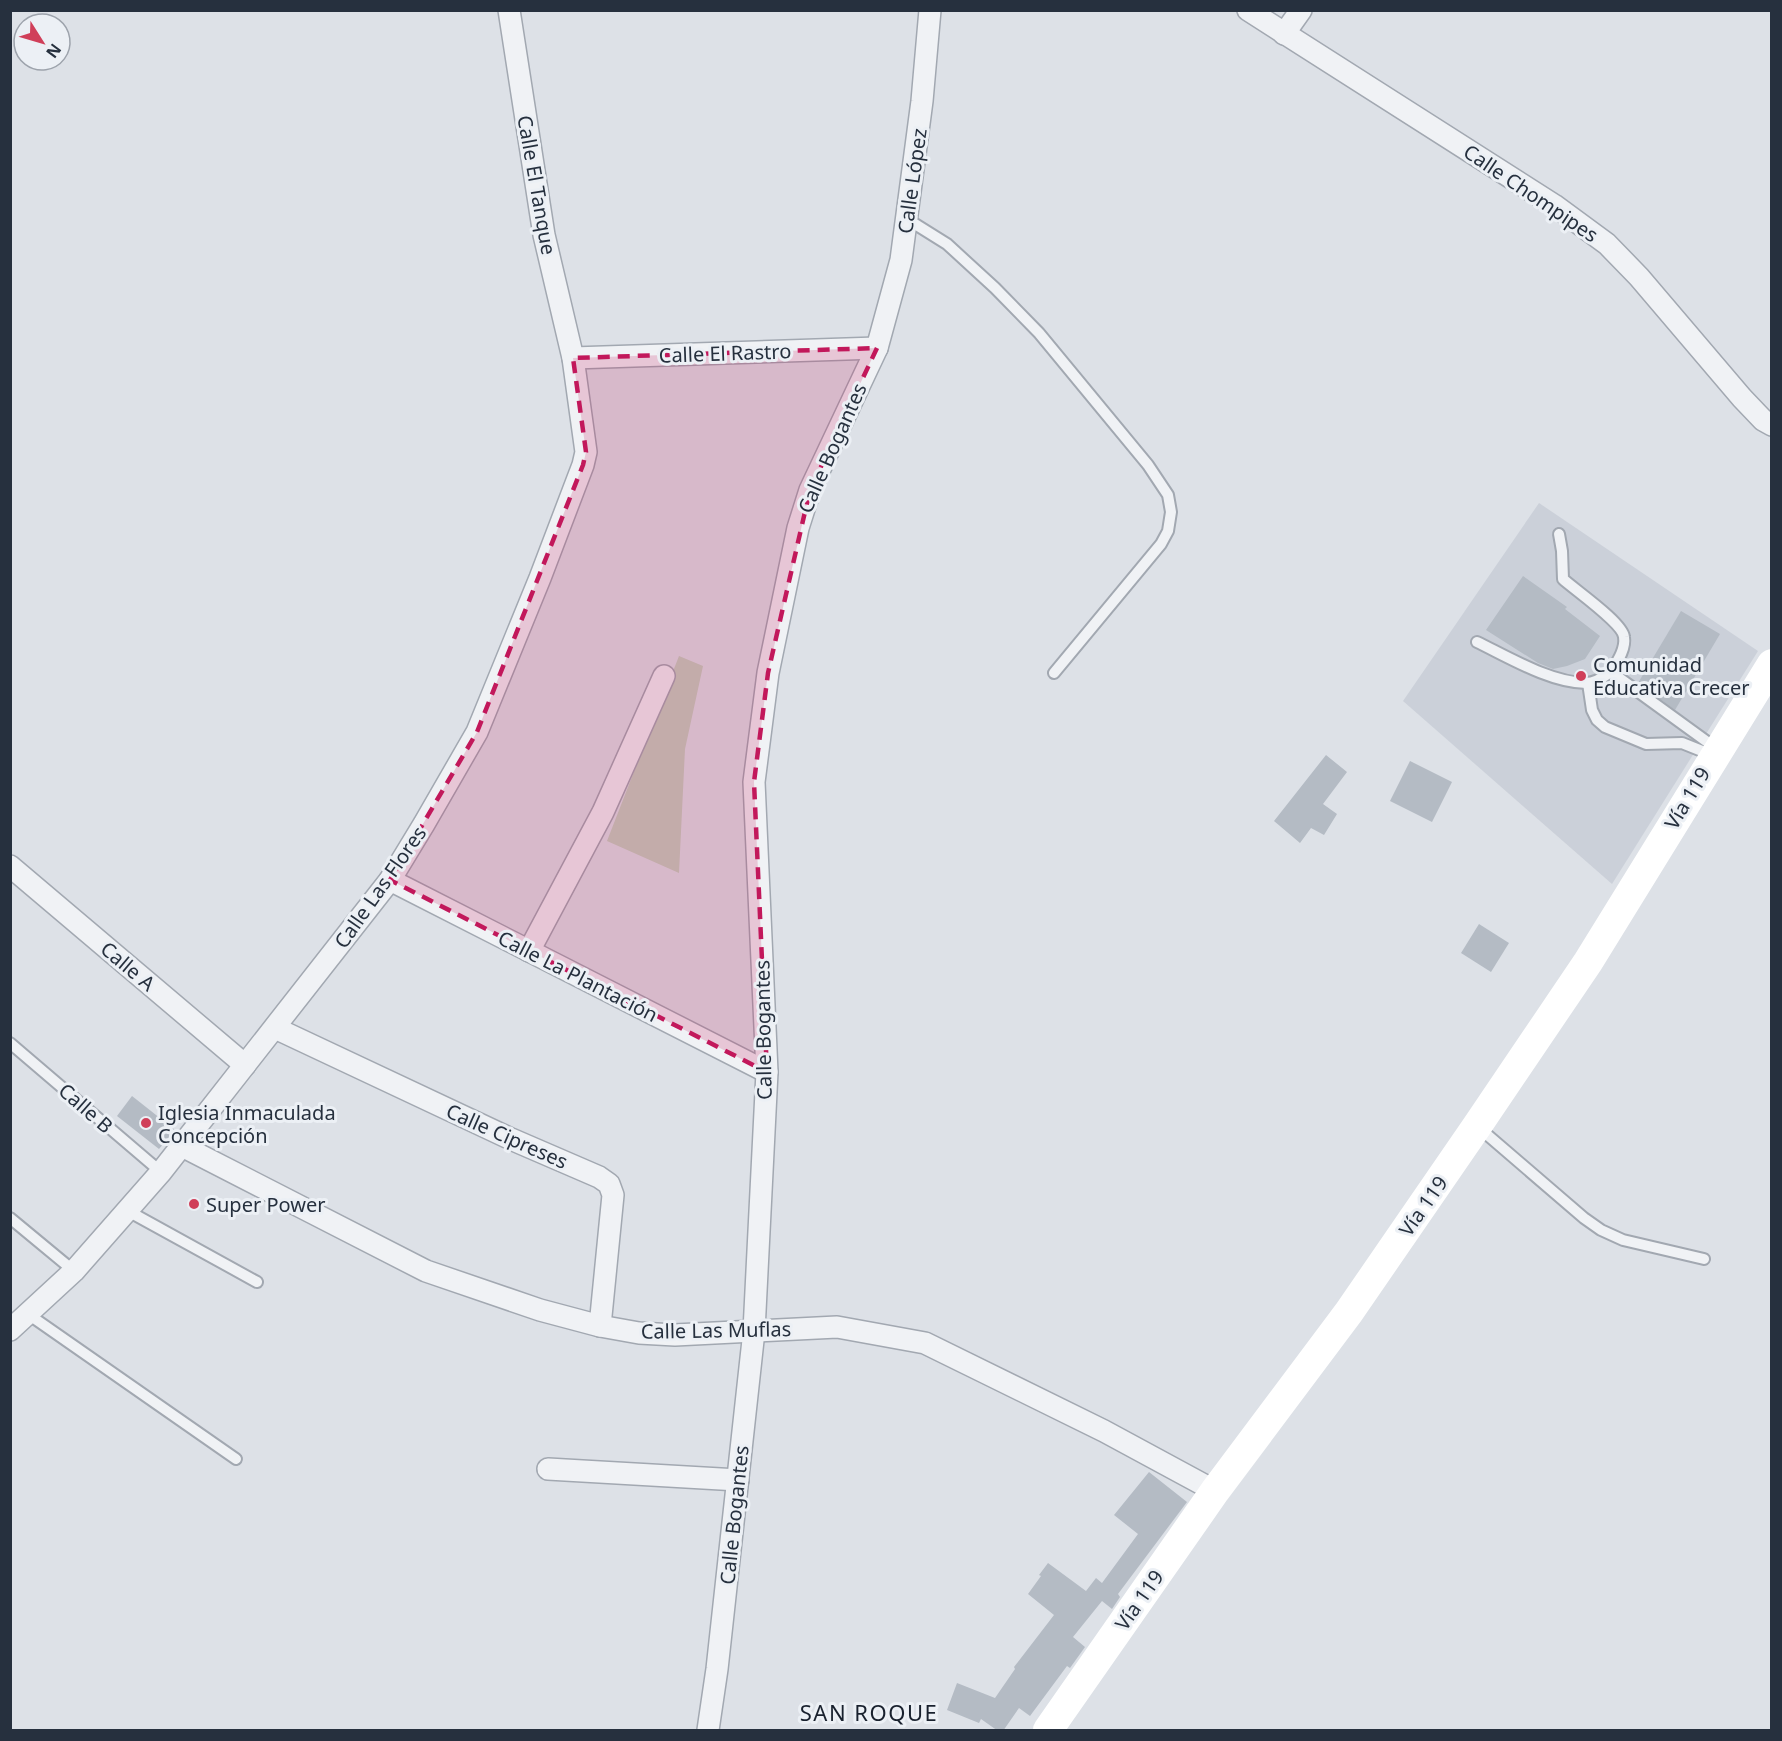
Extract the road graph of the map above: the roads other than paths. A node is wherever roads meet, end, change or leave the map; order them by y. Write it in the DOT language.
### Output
graph roads {
  1 [pos="509,10"];
  2 [pos="930,10"];
  3 [pos="1248,10"];
  4 [pos="1301,10"];
  5 [pos="1284,34"];
  6 [pos="906,219"];
  7 [pos="877,348"];
  8 [pos="573,358"];
  9 [pos="1772,425"];
  10 [pos="1559,534"];
  11 [pos="1477,642"];
  12 [pos="1611,672"];
  13 [pos="1054,673"];
  14 [pos="664,676"];
  15 [pos="1588,683"];
  16 [pos="1766,683"];
  17 [pos="1716,752"];
  18 [pos="10,866"];
  19 [pos="390,880"];
  20 [pos="529,951"];
  21 [pos="275,1028"];
  22 [pos="10,1043"];
  23 [pos="245,1065"];
  24 [pos="767,1072"];
  25 [pos="1477,1126"];
  26 [pos="182,1146"];
  27 [pos="161,1173"];
  28 [pos="128,1211"];
  29 [pos="10,1218"];
  30 [pos="1704,1259"];
  31 [pos="74,1271"];
  32 [pos="257,1282"];
  33 [pos="28,1314"];
  34 [pos="600,1326"];
  35 [pos="10,1330"];
  36 [pos="754,1331"];
  37 [pos="236,1459"];
  38 [pos="548,1469"];
  39 [pos="738,1480"];
  40 [pos="1215,1491"];
  41 [pos="708,1731"];
  42 [pos="1048,1731"];
  1 -- 8 [label="street, Calle El Tanque"];
  2 -- 6 [label="street, Calle López"];
  3 -- 5 [label="street, Calle Chompipes"];
  4 -- 5 [label="street"];
  5 -- 9 [label="street, Calle Chompipes"];
  6 -- 7 [label="street, Calle López"];
  6 -- 13 [label="lane"];
  7 -- 8 [label="street, Calle El Rastro"];
  7 -- 24 [label="street, Calle Bogantes"];
  8 -- 19 [label="street, Calle Las Flores"];
  10 -- 12 [label="lane"];
  11 -- 15 [label="lane"];
  12 -- 15 [label="lane"];
  12 -- 17 [label="lane"];
  14 -- 20 [label="street"];
  15 -- 17 [label="lane"];
  16 -- 17 [label="main road, Vía 119"];
  17 -- 25 [label="main road, Vía 119"];
  18 -- 23 [label="street, Calle A"];
  19 -- 20 [label="street, Calle La Plantación"];
  19 -- 21 [label="street, Calle Las Flores"];
  20 -- 24 [label="street, Calle La Plantación"];
  21 -- 23 [label="street, Calle Las Flores"];
  21 -- 34 [label="street, Calle Cipreses"];
  22 -- 27 [label="lane, Calle B"];
  23 -- 26 [label="street, Calle Las Flores"];
  24 -- 36 [label="street, Calle Bogantes"];
  25 -- 30 [label="lane"];
  25 -- 40 [label="main road, Vía 119"];
  26 -- 27 [label="street, Calle Las Flores"];
  26 -- 34 [label="street, Calle Las Muflas"];
  27 -- 28 [label="street, Calle Las Flores"];
  28 -- 31 [label="street, Calle Las Flores"];
  28 -- 32 [label="lane"];
  29 -- 31 [label="lane"];
  31 -- 33 [label="street, Calle Las Flores"];
  33 -- 35 [label="street, Calle Las Flores"];
  33 -- 37 [label="lane"];
  34 -- 36 [label="street, Calle Las Muflas"];
  36 -- 39 [label="street, Calle Bogantes"];
  36 -- 40 [label="street, Calle Las Muflas"];
  38 -- 39 [label="street"];
  39 -- 41 [label="street, Calle Bogantes"];
  40 -- 42 [label="main road, Vía 119"];
}
